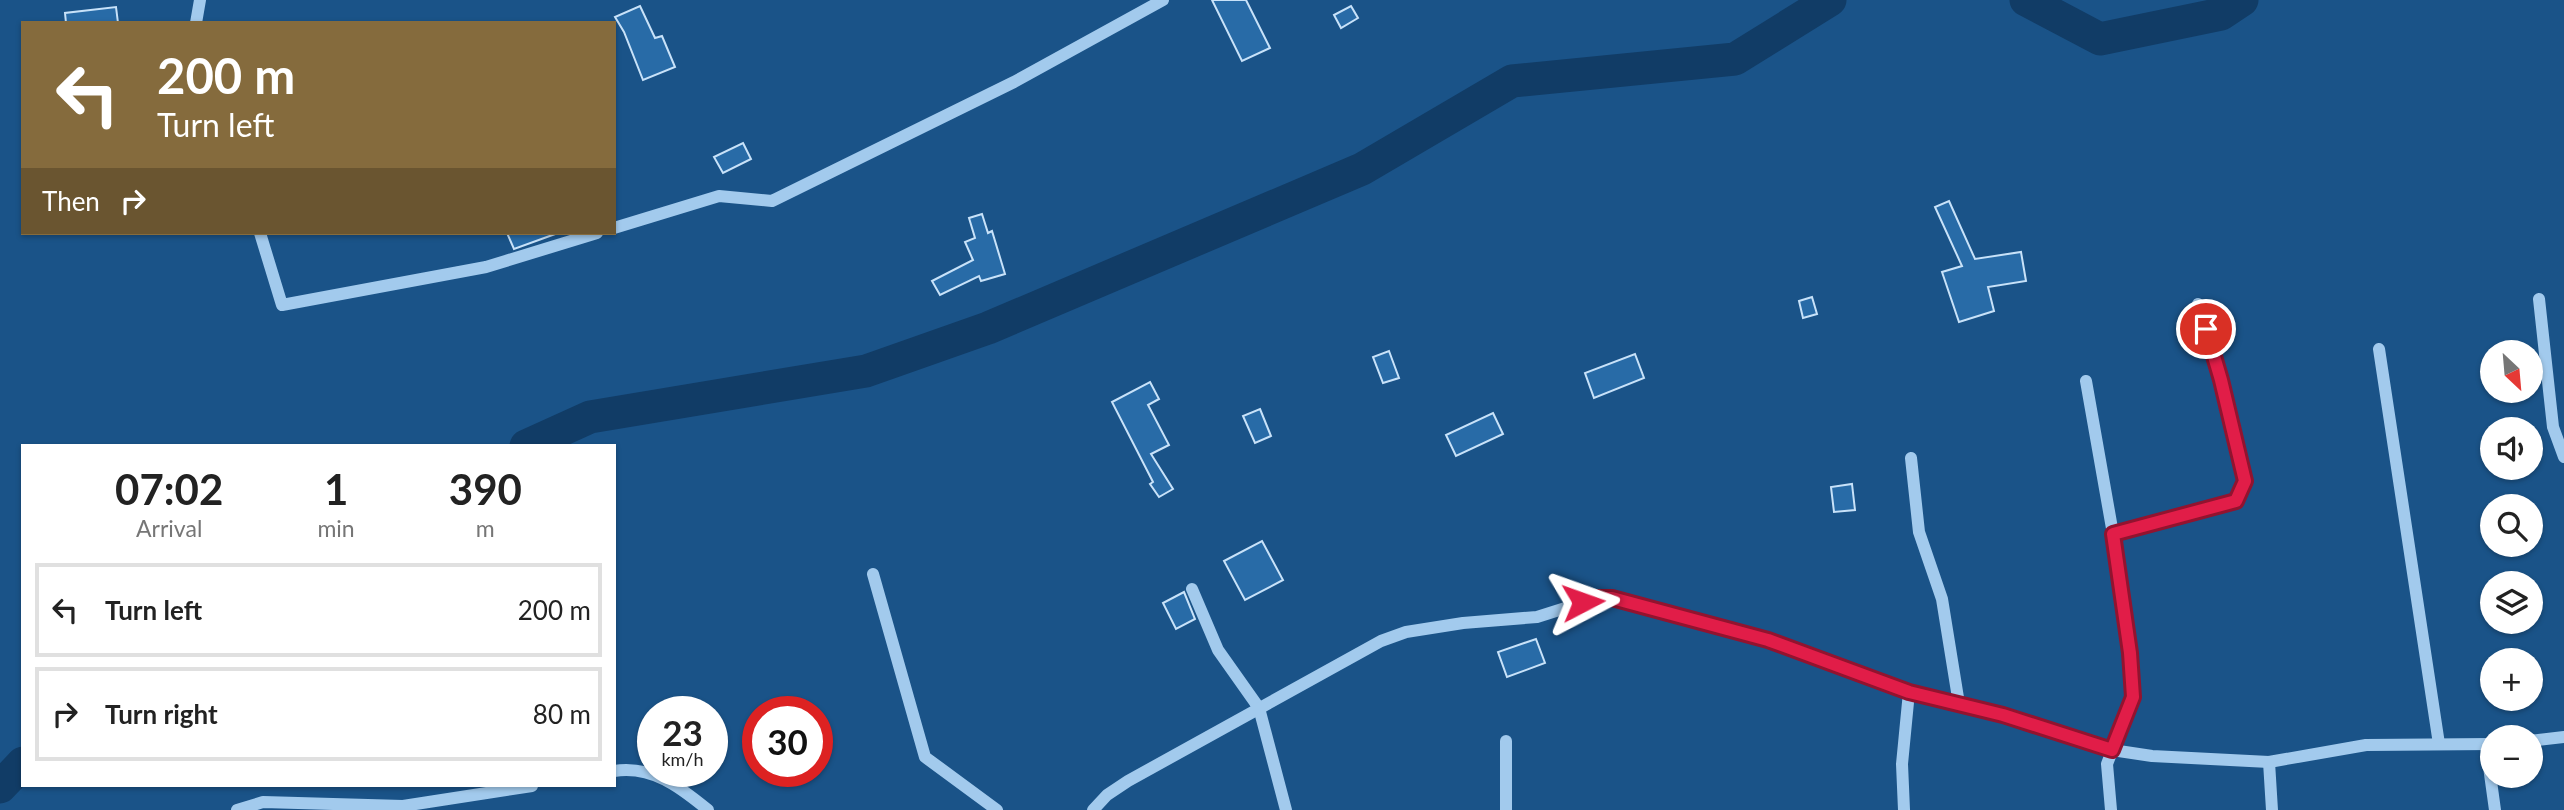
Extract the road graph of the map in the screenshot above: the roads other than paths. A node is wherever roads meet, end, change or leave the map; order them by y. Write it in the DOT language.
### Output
graph roads {
  1 [pos="200,0"];
  2 [pos="1163,0"];
  3 [pos="196,21"];
  4 [pos="616,227"];
  5 [pos="261,235"];
  6 [pos="590,235"];
  7 [pos="2539,299"];
  8 [pos="2198,304"];
  9 [pos="2379,349"];
  10 [pos="2086,381"];
  11 [pos="2564,457"];
  12 [pos="1911,458"];
  13 [pos="2113,534"];
  14 [pos="873,574"];
  15 [pos="1192,589"];
  16 [pos="1909,692"];
  17 [pos="1959,704"];
  18 [pos="1259,708"];
  19 [pos="2564,737"];
  20 [pos="2543,739"];
  21 [pos="1506,741"];
  22 [pos="2439,744"];
  23 [pos="2480,744"];
  24 [pos="2112,750"];
  25 [pos="2269,762"];
  26 [pos="616,771"];
  27 [pos="526,787"];
  28 [pos="2493,788"];
  29 [pos="237,810"];
  30 [pos="708,810"];
  31 [pos="998,810"];
  32 [pos="1093,810"];
  33 [pos="1286,810"];
  34 [pos="1506,810"];
  35 [pos="1904,810"];
  36 [pos="2110,810"];
  37 [pos="2272,810"];
  38 [pos="2495,810"];
  1 -- 3 [label="street"];
  2 -- 4 [label="street"];
  5 -- 6 [label="street"];
  7 -- 11 [label="street"];
  8 -- 13 [label="street"];
  9 -- 22 [label="street"];
  10 -- 13 [label="street"];
  12 -- 17 [label="street"];
  13 -- 24 [label="street"];
  14 -- 31 [label="street"];
  15 -- 18 [label="street"];
  16 -- 17 [label="street"];
  16 -- 18 [label="street"];
  16 -- 35 [label="street"];
  17 -- 24 [label="street"];
  18 -- 32 [label="street"];
  18 -- 33 [label="street"];
  19 -- 20 [label="street"];
  21 -- 34 [label="street"];
  22 -- 23 [label="street"];
  22 -- 25 [label="street"];
  24 -- 25 [label="street"];
  24 -- 36 [label="street"];
  25 -- 37 [label="street"];
  26 -- 30 [label="street"];
  27 -- 29 [label="street"];
  28 -- 38 [label="street"];
}
